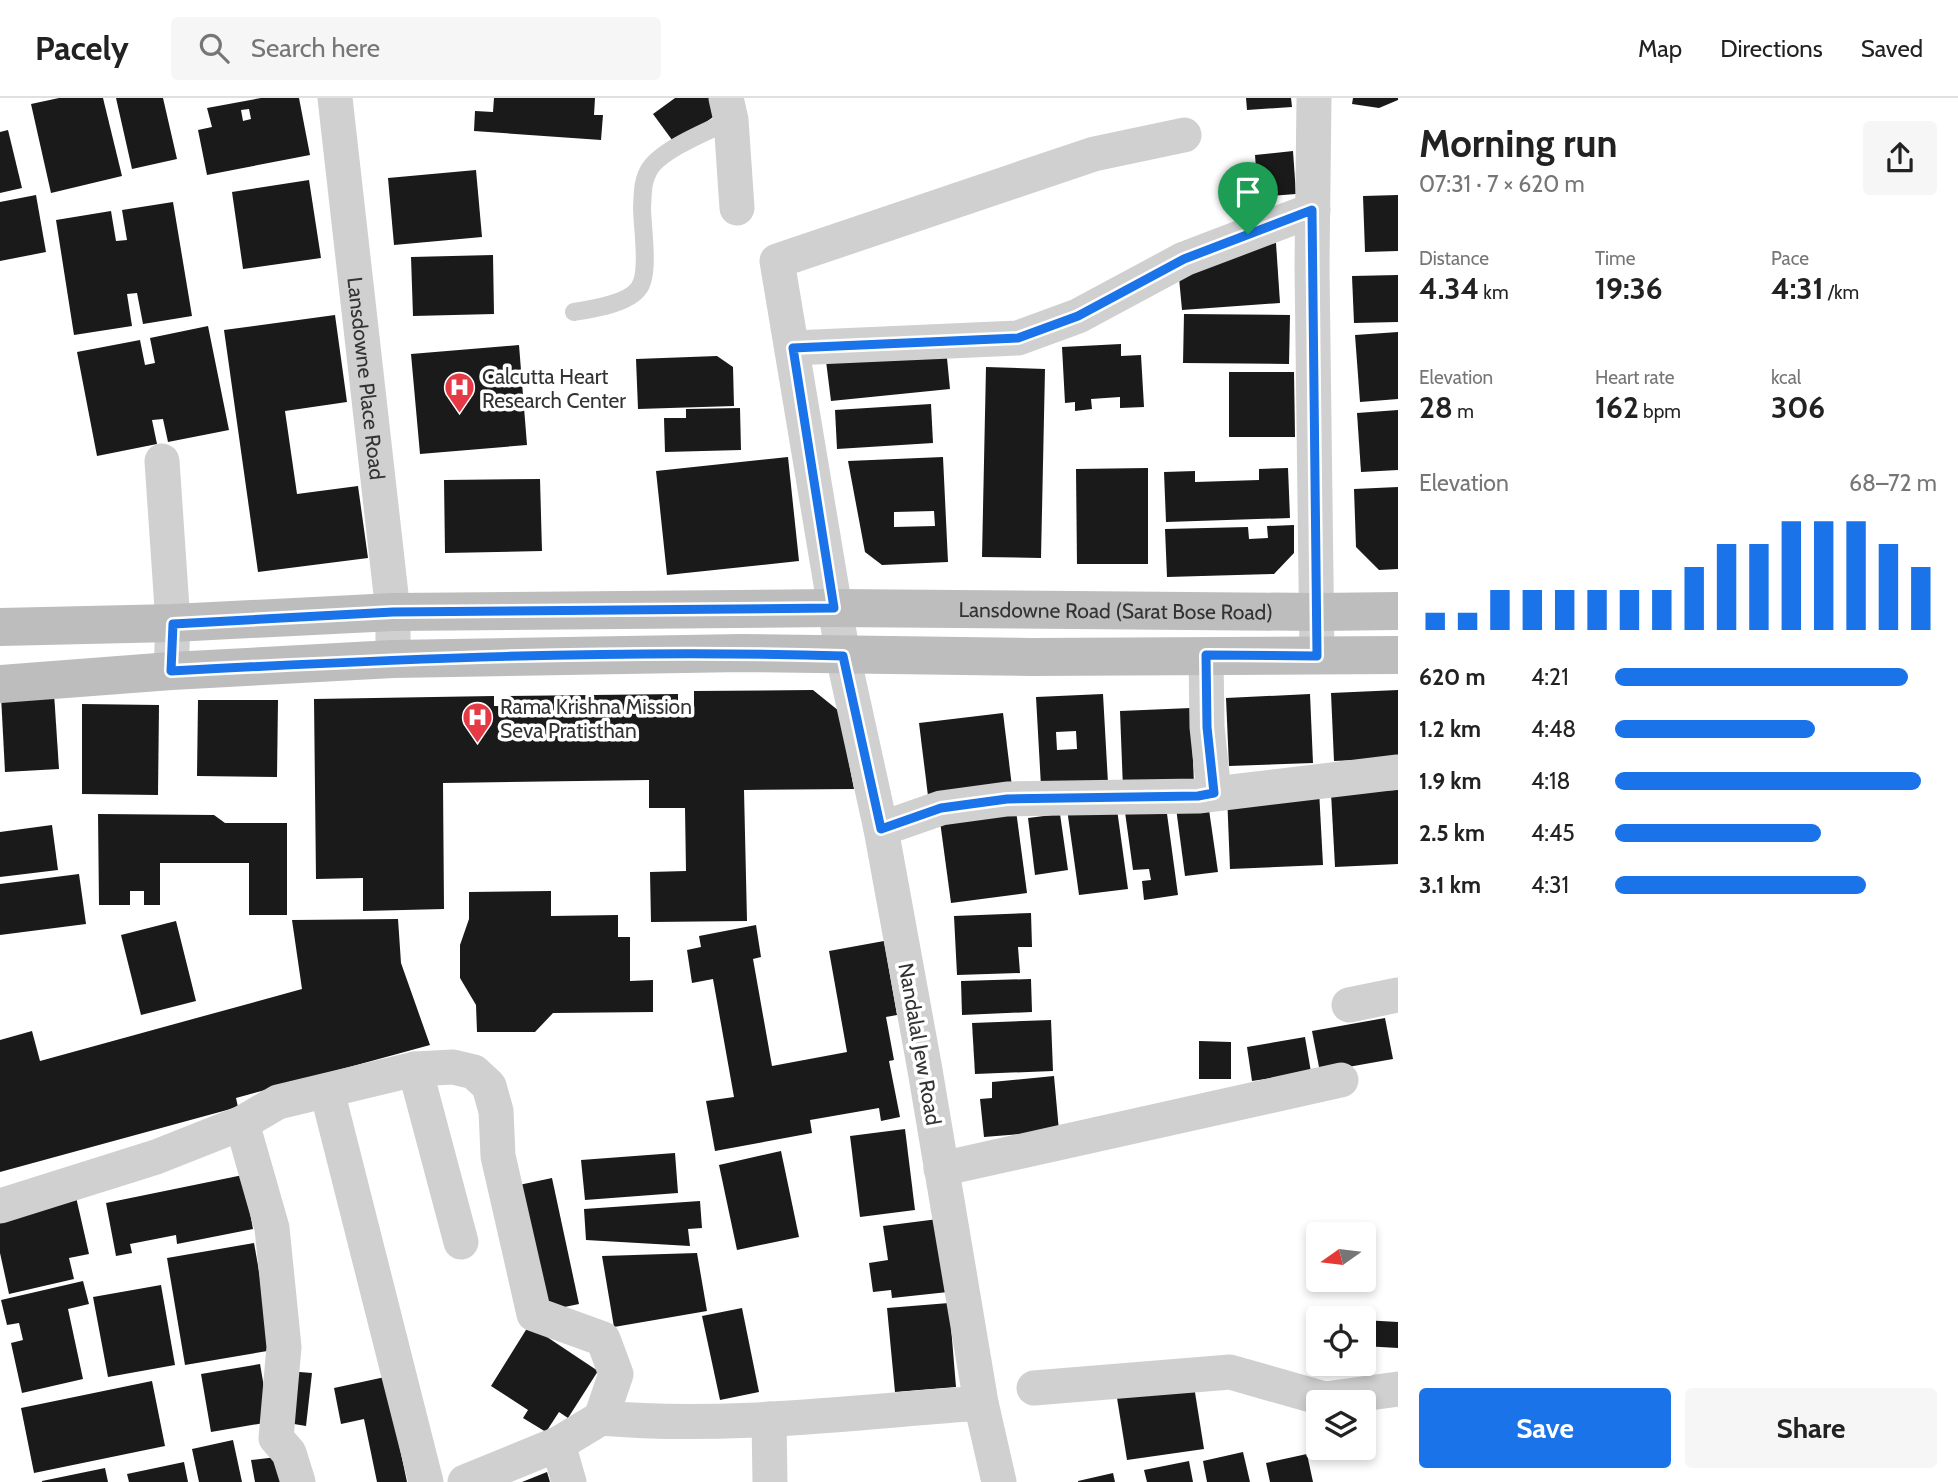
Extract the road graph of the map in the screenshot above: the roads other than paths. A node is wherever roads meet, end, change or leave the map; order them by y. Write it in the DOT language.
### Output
graph roads {
  1 [pos="335,98"];
  2 [pos="1314,98"];
  3 [pos="729,109"];
  4 [pos="1184,135"];
  5 [pos="737,208"];
  6 [pos="1312,210"];
  7 [pos="574,312"];
  8 [pos="793,348"];
  9 [pos="162,461"];
  10 [pos="834,608"];
  11 [pos="1398,611"];
  12 [pos="393,612"];
  13 [pos="1317,612"];
  14 [pos="173,624"];
  15 [pos="0,627"];
  16 [pos="1206,655"];
  17 [pos="843,656"];
  18 [pos="1317,656"];
  19 [pos="1398,656"];
  20 [pos="393,659"];
  21 [pos="171,671"];
  22 [pos="0,684"];
  23 [pos="1398,772"];
  24 [pos="1214,793"];
  25 [pos="881,829"];
  26 [pos="1398,995"];
  27 [pos="1349,1005"];
  28 [pos="415,1069"];
  29 [pos="1341,1080"];
  30 [pos="327,1091"];
  31 [pos="242,1123"];
  32 [pos="941,1168"];
  33 [pos="0,1206"];
  34 [pos="461,1242"];
  35 [pos="1034,1388"];
  36 [pos="1398,1389"];
  37 [pos="981,1403"];
  38 [pos="601,1418"];
  39 [pos="769,1419"];
  40 [pos="558,1444"];
  41 [pos="299,1482"];
  42 [pos="426,1482"];
  43 [pos="465,1482"];
  44 [pos="569,1482"];
  45 [pos="770,1482"];
  46 [pos="999,1482"];
  1 -- 12 [label="street, Lansdowne Place Road"];
  2 -- 6 [label="street"];
  3 -- 5 [label="street"];
  3 -- 7 [label="lane"];
  4 -- 8 [label="street, Nandalal Jew Road"];
  6 -- 8 [label="street"];
  6 -- 13 [label="street"];
  8 -- 10 [label="street, Nandalal Jew Road"];
  9 -- 14 [label="street"];
  10 -- 12 [label="main road, Lansdowne Road (Sarat Bose Road)"];
  10 -- 13 [label="main road, Lansdowne Road (Sarat Bose Road)"];
  10 -- 17 [label="street, Nandalal Jew Road"];
  11 -- 13 [label="main road, Lansdowne Road (Sarat Bose Road)"];
  12 -- 14 [label="main road, Lansdowne Road (Sarat Bose Road)"];
  12 -- 20 [label="street, Lansdowne Place Road"];
  13 -- 18 [label="street"];
  14 -- 15 [label="main road, Lansdowne Road (Sarat Bose Road)"];
  14 -- 21 [label="street"];
  16 -- 17 [label="main road, Lansdowne Road (Sarat Bose Road)"];
  16 -- 18 [label="main road, Lansdowne Road (Sarat Bose Road)"];
  16 -- 24 [label="street"];
  17 -- 20 [label="main road, Lansdowne Road (Sarat Bose Road)"];
  17 -- 25 [label="street, Nandalal Jew Road"];
  18 -- 19 [label="main road, Lansdowne Road (Sarat Bose Road)"];
  20 -- 21 [label="main road, Lansdowne Road (Sarat Bose Road)"];
  21 -- 22 [label="main road, Lansdowne Road (Sarat Bose Road)"];
  23 -- 24 [label="street"];
  24 -- 25 [label="street"];
  25 -- 32 [label="street, Nandalal Jew Road"];
  26 -- 27 [label="street"];
  28 -- 30 [label="street"];
  28 -- 34 [label="street"];
  28 -- 38 [label="street"];
  29 -- 32 [label="street"];
  30 -- 31 [label="street"];
  30 -- 42 [label="street"];
  31 -- 33 [label="street"];
  31 -- 41 [label="street"];
  32 -- 37 [label="street, Nandalal Jew Road"];
  35 -- 36 [label="street"];
  37 -- 39 [label="street"];
  37 -- 46 [label="street, Nandalal Jew Road"];
  38 -- 39 [label="street"];
  38 -- 40 [label="street"];
  39 -- 45 [label="street"];
  40 -- 43 [label="street"];
  40 -- 44 [label="street"];
}
